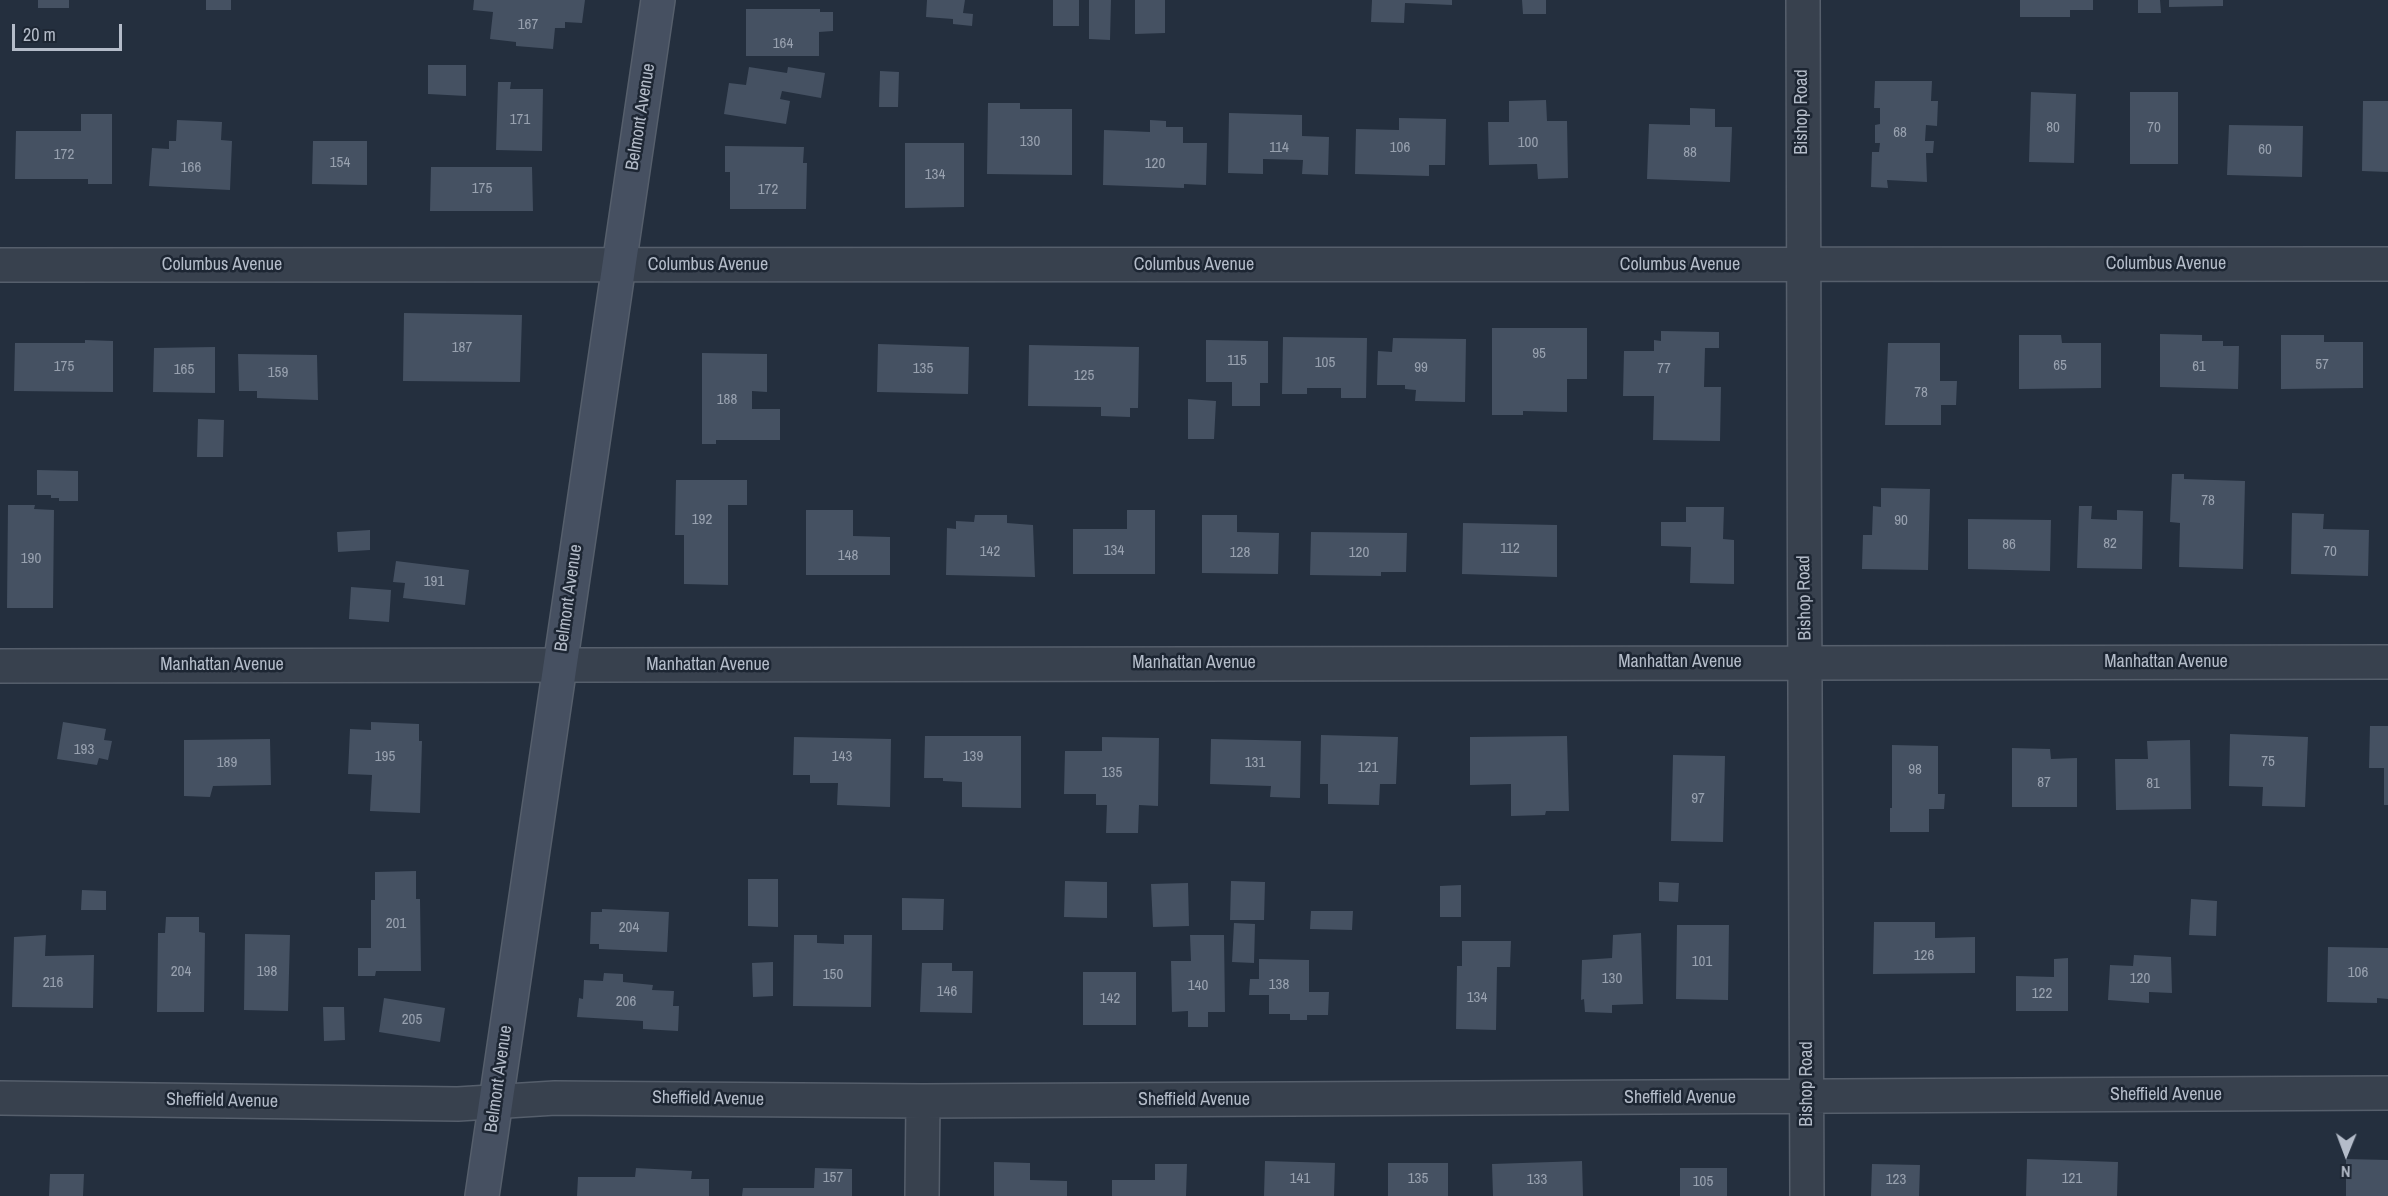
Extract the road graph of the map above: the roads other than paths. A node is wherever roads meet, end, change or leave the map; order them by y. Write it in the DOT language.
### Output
graph roads {
  1 [pos="658,0"];
  2 [pos="1803,0"];
  3 [pos="2388,264"];
  4 [pos="0,265"];
  5 [pos="619,266"];
  6 [pos="1802,266"];
  7 [pos="1806,662"];
  8 [pos="2388,662"];
  9 [pos="560,664"];
  10 [pos="0,666"];
  11 [pos="2388,1093"];
  12 [pos="1807,1097"];
  13 [pos="0,1098"];
  14 [pos="496,1101"];
  15 [pos="923,1101"];
  16 [pos="482,1196"];
  17 [pos="922,1196"];
  18 [pos="1808,1196"];
  1 -- 5 [label="main road, Belmont Avenue"];
  2 -- 6 [label="street, Bishop Road"];
  3 -- 6 [label="street, Columbus Avenue"];
  4 -- 5 [label="street, Columbus Avenue"];
  5 -- 6 [label="street, Columbus Avenue"];
  5 -- 9 [label="main road, Belmont Avenue"];
  6 -- 7 [label="street, Bishop Road"];
  7 -- 8 [label="street, Manhattan Avenue"];
  7 -- 9 [label="street, Manhattan Avenue"];
  7 -- 12 [label="street, Bishop Road"];
  9 -- 10 [label="street, Manhattan Avenue"];
  9 -- 14 [label="main road, Belmont Avenue"];
  11 -- 12 [label="street, Sheffield Avenue"];
  12 -- 15 [label="street, Sheffield Avenue"];
  12 -- 18 [label="street, Bishop Road"];
  13 -- 14 [label="street, Sheffield Avenue"];
  14 -- 15 [label="street, Sheffield Avenue"];
  14 -- 16 [label="main road, Belmont Avenue"];
  15 -- 17 [label="street"];
}
